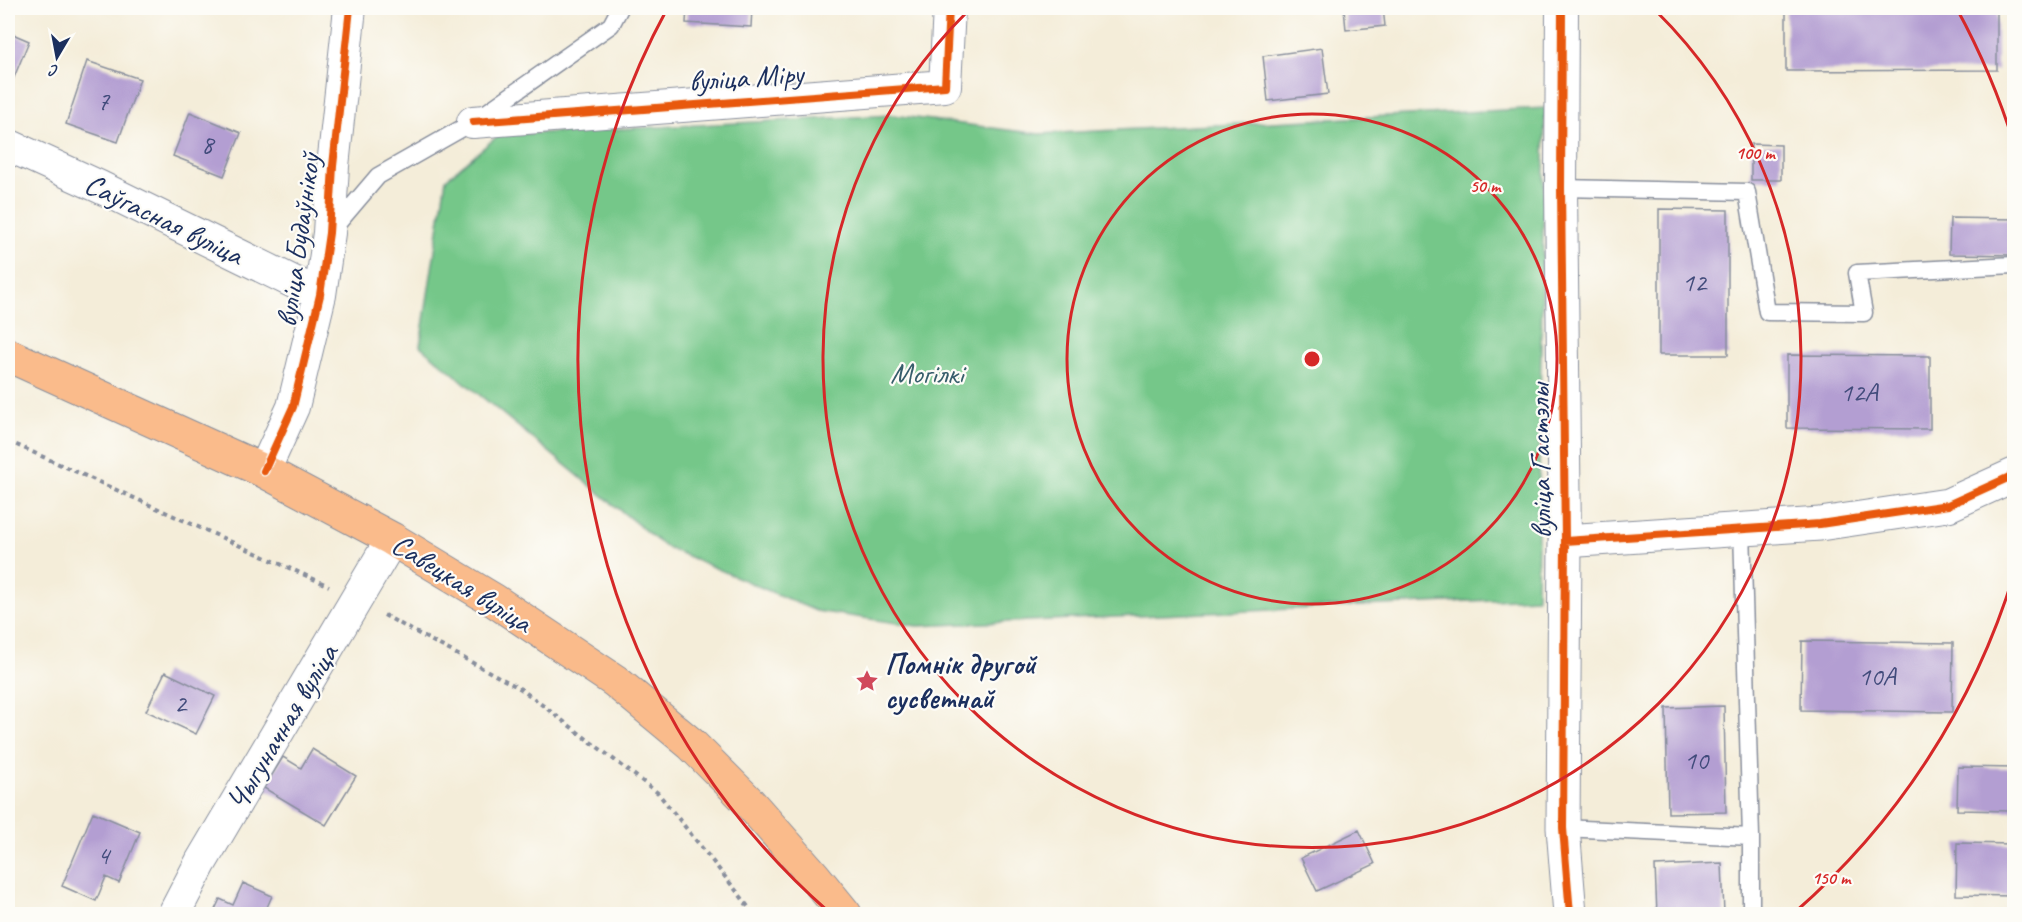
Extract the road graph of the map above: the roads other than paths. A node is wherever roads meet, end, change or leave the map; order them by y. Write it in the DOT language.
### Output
graph roads {
  1 [pos="350,8"];
  2 [pos="620,8"];
  3 [pos="949,8"];
  4 [pos="1562,8"];
  5 [pos="472,122"];
  6 [pos="8,145"];
  7 [pos="1561,188"];
  8 [pos="329,233"];
  9 [pos="2014,265"];
  10 [pos="320,295"];
  11 [pos="8,355"];
  12 [pos="264,471"];
  13 [pos="2014,475"];
  14 [pos="1742,529"];
  15 [pos="392,539"];
  16 [pos="1565,541"];
  17 [pos="1563,828"];
  18 [pos="1751,837"];
  19 [pos="174,915"];
  20 [pos="845,915"];
  21 [pos="1570,915"];
  22 [pos="1751,915"];
  1 -- 8 [label="street, вуліца Будаўнікоў"];
  2 -- 5 [label="lane"];
  3 -- 5 [label="street, вуліца Міру"];
  4 -- 7 [label="street, вуліца Гастэлы"];
  5 -- 8 [label="lane"];
  6 -- 10 [label="street, Саўгасная вуліца"];
  7 -- 9 [label="lane"];
  7 -- 16 [label="street, вуліца Гастэлы"];
  8 -- 10 [label="street, вуліца Будаўнікоў"];
  10 -- 12 [label="street, вуліца Будаўнікоў"];
  11 -- 12 [label="main road, Савецкая вуліца"];
  12 -- 15 [label="main road, Савецкая вуліца"];
  13 -- 14 [label="street"];
  14 -- 16 [label="street"];
  14 -- 18 [label="lane"];
  15 -- 19 [label="street, Чыгуначная вуліца"];
  15 -- 20 [label="main road, Савецкая вуліца"];
  16 -- 17 [label="street, вуліца Гастэлы"];
  17 -- 18 [label="lane"];
  17 -- 21 [label="street, вуліца Гастэлы"];
  18 -- 22 [label="lane"];
}
